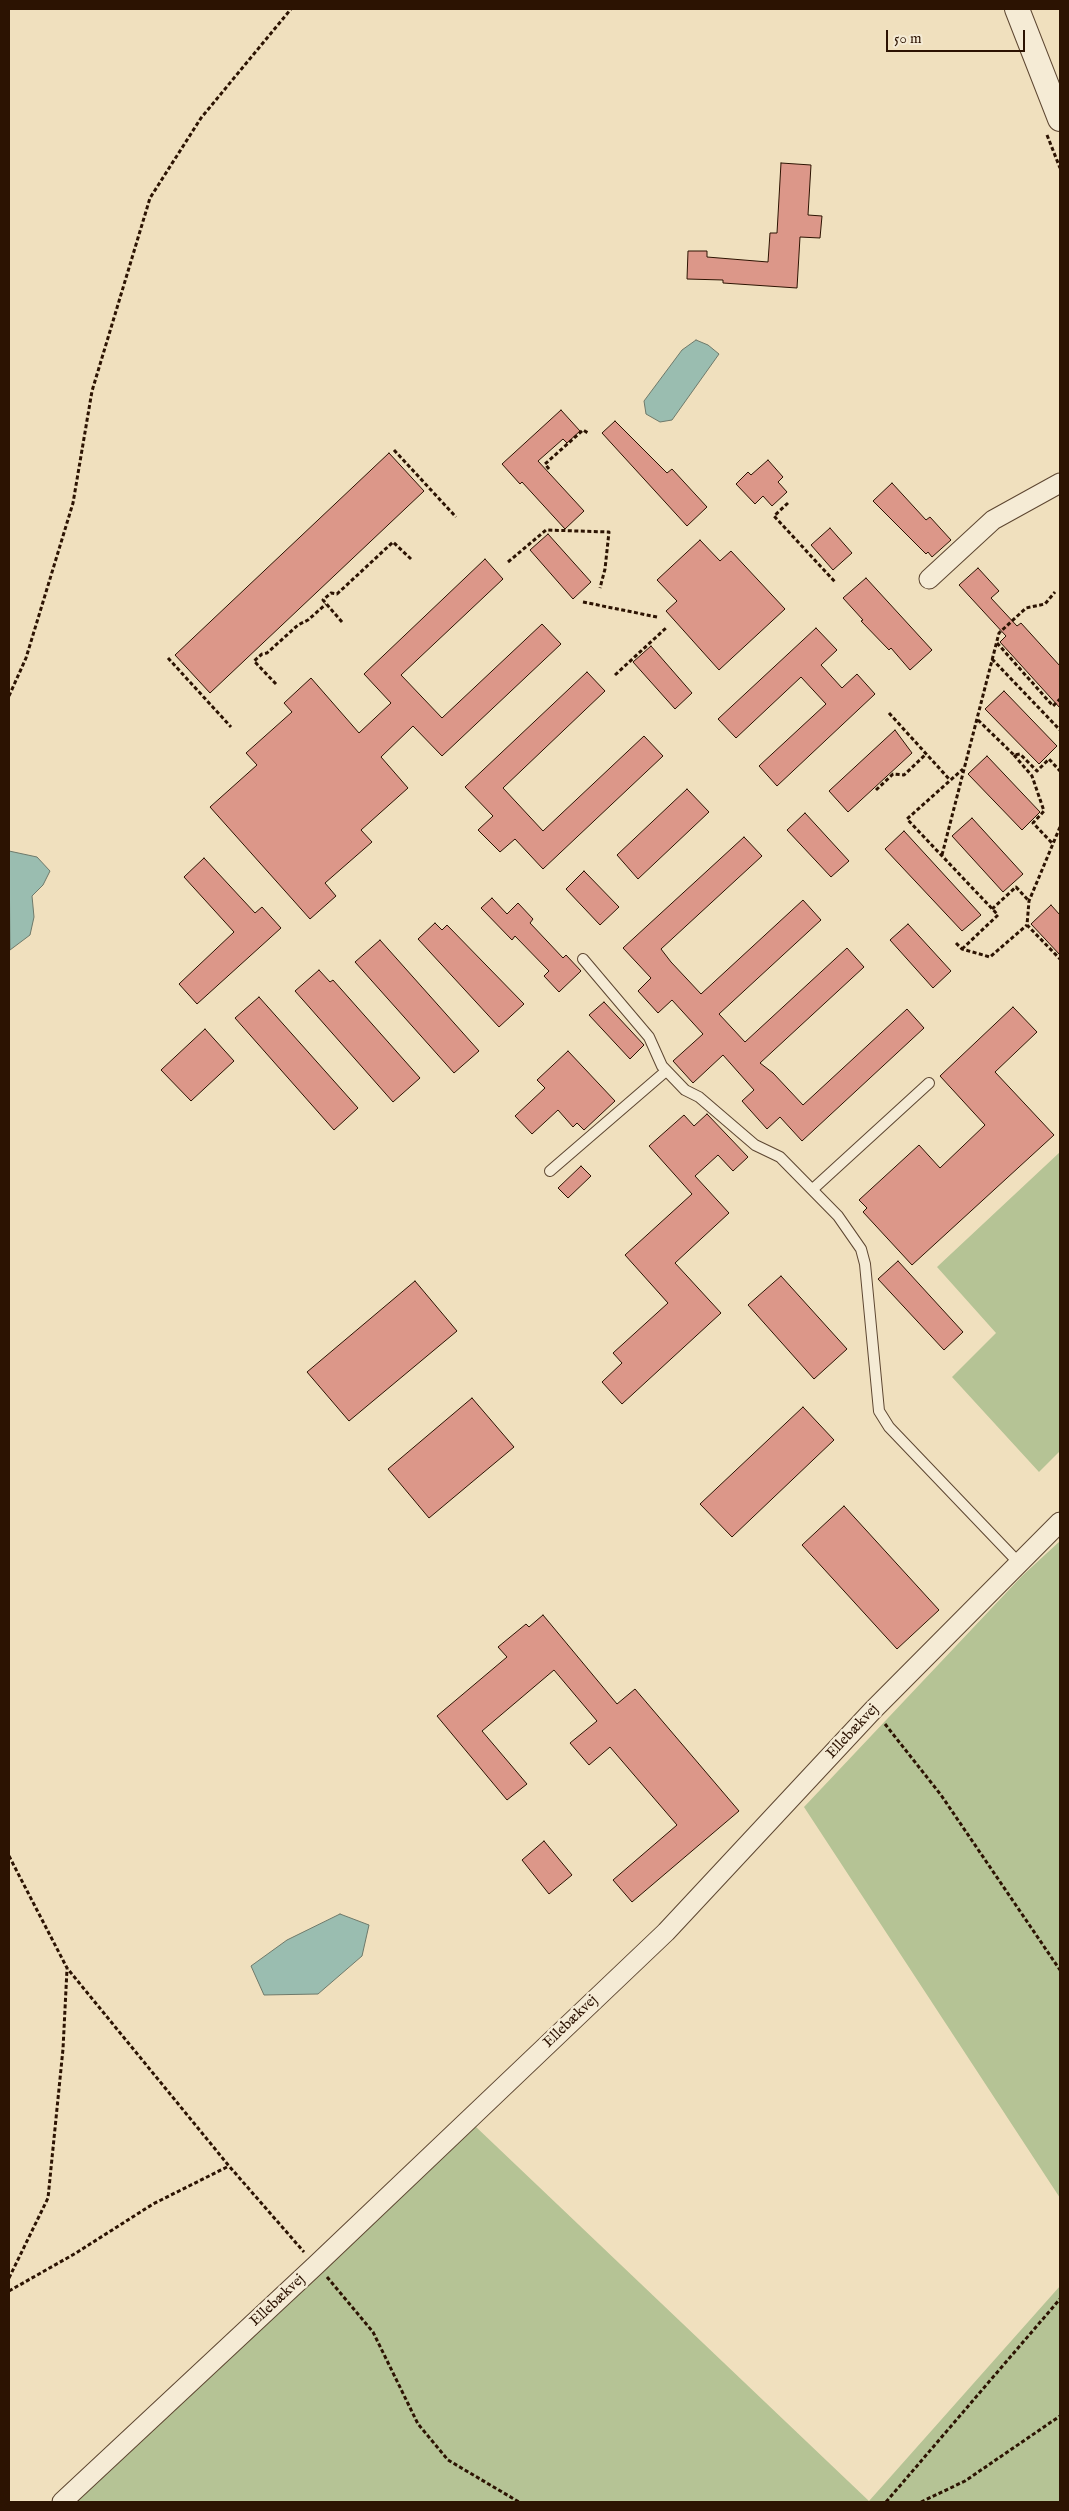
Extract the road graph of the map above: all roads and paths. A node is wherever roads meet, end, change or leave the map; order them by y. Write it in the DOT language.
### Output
graph roads {
  1 [pos="291,9"];
  2 [pos="1017,9"];
  3 [pos="1060,119"];
  4 [pos="588,433"];
  5 [pos="394,450"];
  6 [pos="549,469"];
  7 [pos="1060,483"];
  8 [pos="788,503"];
  9 [pos="456,517"];
  10 [pos="411,559"];
  11 [pos="508,562"];
  12 [pos="929,579"];
  13 [pos="836,583"];
  14 [pos="600,588"];
  15 [pos="1055,592"];
  16 [pos="583,602"];
  17 [pos="326,604"];
  18 [pos="657,617"];
  19 [pos="342,622"];
  20 [pos="666,628"];
  21 [pos="996,643"];
  22 [pos="168,658"];
  23 [pos="992,659"];
  24 [pos="615,675"];
  25 [pos="276,684"];
  26 [pos="9,696"];
  27 [pos="1060,699"];
  28 [pos="889,713"];
  29 [pos="978,720"];
  30 [pos="231,728"];
  31 [pos="1060,730"];
  32 [pos="926,754"];
  33 [pos="1014,755"];
  34 [pos="964,768"];
  35 [pos="1060,771"];
  36 [pos="950,780"];
  37 [pos="876,790"];
  38 [pos="1060,827"];
  39 [pos="1053,844"];
  40 [pos="942,855"];
  41 [pos="1029,901"];
  42 [pos="992,909"];
  43 [pos="1027,924"];
  44 [pos="956,943"];
  45 [pos="962,949"];
  46 [pos="1060,959"];
  47 [pos="583,960"];
  48 [pos="666,1071"];
  49 [pos="929,1083"];
  50 [pos="550,1171"];
  51 [pos="813,1188"];
  52 [pos="1060,1522"];
  53 [pos="1018,1562"];
  54 [pos="873,1710"];
  55 [pos="9,1856"];
  56 [pos="67,1968"];
  57 [pos="1060,1970"];
  58 [pos="229,2166"];
  59 [pos="316,2265"];
  60 [pos="9,2278"];
  61 [pos="9,2291"];
  62 [pos="1060,2299"];
  63 [pos="1060,2416"];
  64 [pos="62,2502"];
  65 [pos="519,2502"];
  66 [pos="886,2502"];
  67 [pos="921,2502"];
  1 -- 26 [label="path"];
  2 -- 3 [label="street"];
  4 -- 6 [label="path"];
  5 -- 9 [label="path"];
  7 -- 12 [label="street"];
  8 -- 13 [label="path"];
  10 -- 17 [label="path"];
  11 -- 14 [label="path"];
  15 -- 21 [label="path"];
  16 -- 18 [label="path"];
  17 -- 19 [label="path"];
  17 -- 25 [label="path"];
  20 -- 24 [label="path"];
  21 -- 23 [label="path"];
  21 -- 27 [label="path"];
  22 -- 30 [label="path"];
  23 -- 29 [label="path"];
  23 -- 31 [label="path"];
  28 -- 32 [label="path"];
  29 -- 33 [label="path"];
  29 -- 34 [label="path"];
  32 -- 36 [label="path"];
  32 -- 37 [label="path"];
  33 -- 35 [label="path"];
  33 -- 39 [label="path"];
  34 -- 36 [label="path"];
  34 -- 40 [label="path"];
  36 -- 40 [label="path"];
  38 -- 39 [label="path"];
  39 -- 41 [label="path"];
  40 -- 42 [label="path"];
  41 -- 42 [label="path"];
  41 -- 43 [label="path"];
  42 -- 45 [label="path"];
  43 -- 45 [label="path"];
  43 -- 46 [label="path"];
  44 -- 45 [label="path"];
  47 -- 48 [label="lane"];
  48 -- 50 [label="lane"];
  48 -- 51 [label="lane"];
  49 -- 51 [label="lane"];
  51 -- 53 [label="lane"];
  52 -- 53 [label="street, Ellebækvej"];
  53 -- 54 [label="street, Ellebækvej"];
  54 -- 57 [label="path"];
  54 -- 59 [label="street, Ellebækvej"];
  55 -- 56 [label="path"];
  56 -- 58 [label="path"];
  56 -- 60 [label="path"];
  58 -- 59 [label="path"];
  58 -- 61 [label="path"];
  59 -- 64 [label="street, Ellebækvej"];
  59 -- 65 [label="path"];
  62 -- 66 [label="path"];
  63 -- 67 [label="path"];
}
